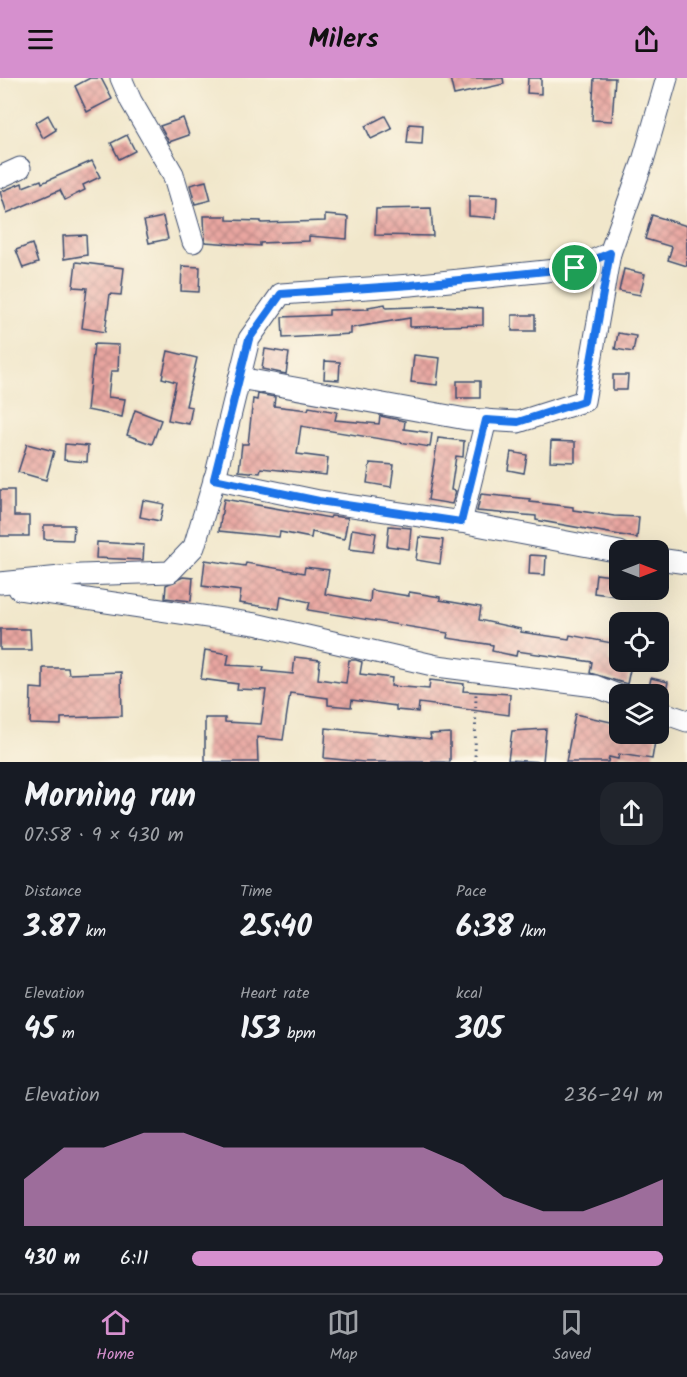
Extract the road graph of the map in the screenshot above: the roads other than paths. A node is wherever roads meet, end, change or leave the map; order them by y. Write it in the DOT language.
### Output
graph roads {
  1 [pos="121,78"];
  2 [pos="667,78"];
  3 [pos="20,168"];
  4 [pos="0,177"];
  5 [pos="193,242"];
  6 [pos="610,253"];
  7 [pos="239,378"];
  8 [pos="486,420"];
  9 [pos="214,479"];
  10 [pos="461,522"];
  11 [pos="609,550"];
  12 [pos="669,561"];
  13 [pos="687,563"];
  14 [pos="0,583"];
  15 [pos="0,588"];
  16 [pos="609,692"];
  17 [pos="669,715"];
  18 [pos="687,722"];
  1 -- 5 [label="street"];
  2 -- 6 [label="street"];
  3 -- 4 [label="street"];
  6 -- 7 [label="street"];
  6 -- 8 [label="street"];
  7 -- 8 [label="street"];
  7 -- 9 [label="street"];
  8 -- 10 [label="street"];
  9 -- 10 [label="street"];
  9 -- 14 [label="street"];
  10 -- 11 [label="street"];
  12 -- 13 [label="street"];
  15 -- 16 [label="street"];
  17 -- 18 [label="street"];
}
